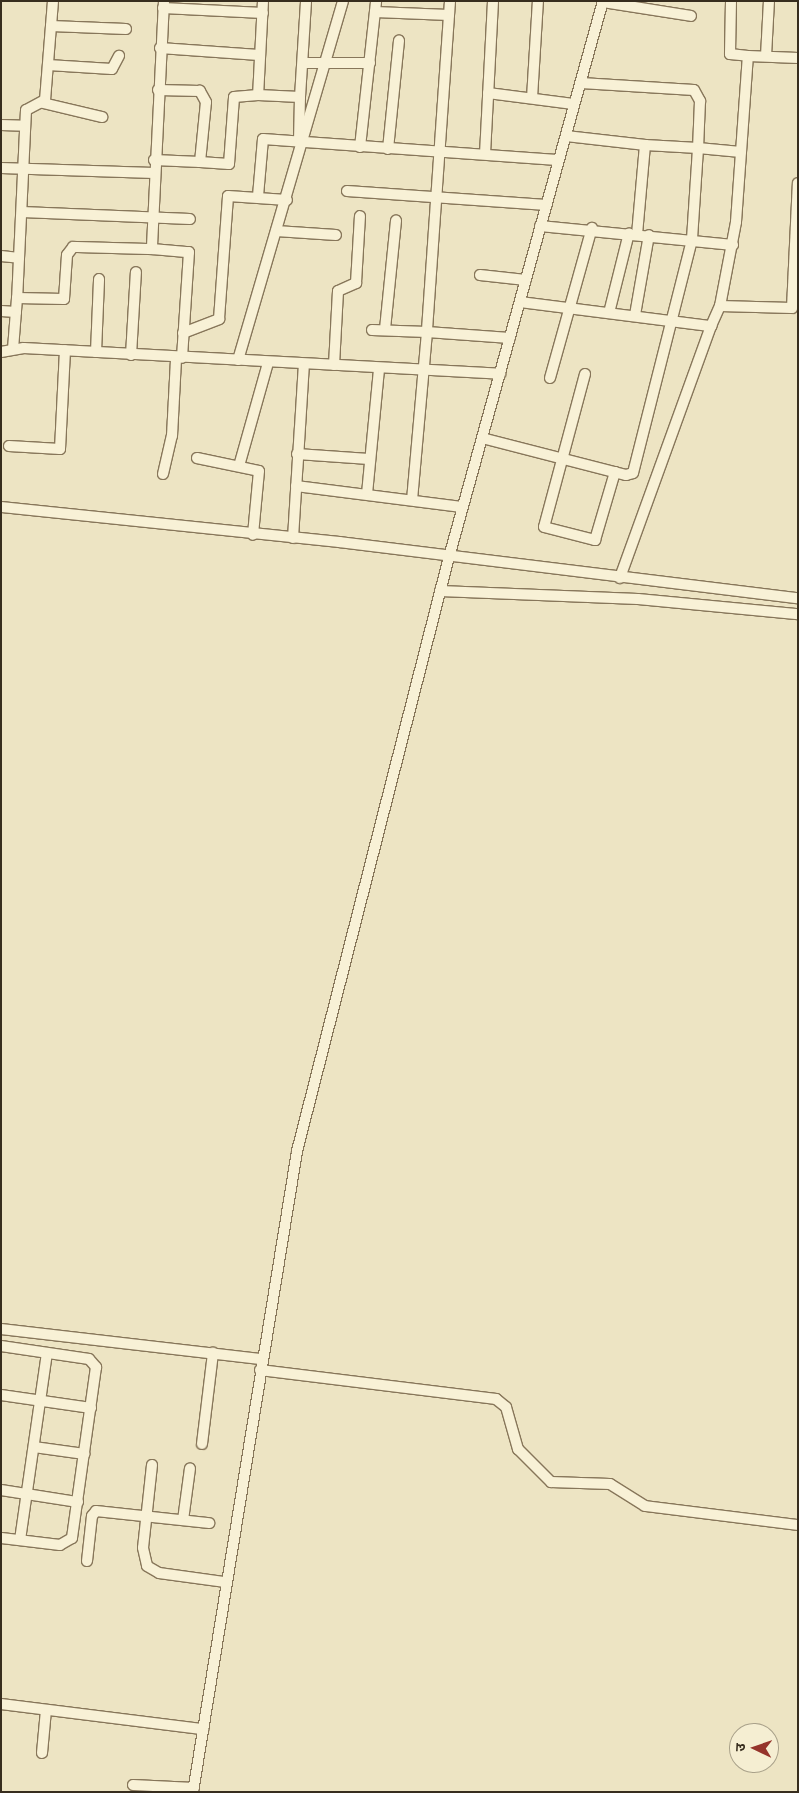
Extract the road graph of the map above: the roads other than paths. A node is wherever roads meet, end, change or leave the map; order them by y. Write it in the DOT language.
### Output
graph roads {
  1 [pos="53,1"];
  2 [pos="263,1"];
  3 [pos="306,1"];
  4 [pos="343,1"];
  5 [pos="376,1"];
  6 [pos="450,1"];
  7 [pos="493,1"];
  8 [pos="538,1"];
  9 [pos="731,1"];
  10 [pos="769,1"];
  11 [pos="603,2"];
  12 [pos="164,4"];
  13 [pos="375,12"];
  14 [pos="263,13"];
  15 [pos="449,15"];
  16 [pos="691,16"];
  17 [pos="51,26"];
  18 [pos="126,29"];
  19 [pos="399,41"];
  20 [pos="160,48"];
  21 [pos="260,55"];
  22 [pos="119,56"];
  23 [pos="748,56"];
  24 [pos="766,56"];
  25 [pos="798,58"];
  26 [pos="303,63"];
  27 [pos="370,63"];
  28 [pos="325,64"];
  29 [pos="48,65"];
  30 [pos="581,83"];
  31 [pos="158,90"];
  32 [pos="488,93"];
  33 [pos="258,95"];
  34 [pos="300,98"];
  35 [pos="532,98"];
  36 [pos="43,103"];
  37 [pos="573,104"];
  38 [pos="102,117"];
  39 [pos="1,125"];
  40 [pos="25,126"];
  41 [pos="566,136"];
  42 [pos="301,140"];
  43 [pos="645,145"];
  44 [pos="360,147"];
  45 [pos="698,148"];
  46 [pos="388,149"];
  47 [pos="442,152"];
  48 [pos="741,152"];
  49 [pos="485,154"];
  50 [pos="154,160"];
  51 [pos="557,160"];
  52 [pos="200,162"];
  53 [pos="24,167"];
  54 [pos="1,168"];
  55 [pos="154,173"];
  56 [pos="798,182"];
  57 [pos="346,191"];
  58 [pos="437,195"];
  59 [pos="258,196"];
  60 [pos="286,200"];
  61 [pos="547,205"];
  62 [pos="22,212"];
  63 [pos="152,216"];
  64 [pos="360,216"];
  65 [pos="190,219"];
  66 [pos="396,221"];
  67 [pos="540,226"];
  68 [pos="592,228"];
  69 [pos="276,231"];
  70 [pos="633,233"];
  71 [pos="336,234"];
  72 [pos="649,235"];
  73 [pos="692,239"];
  74 [pos="733,245"];
  75 [pos="152,249"];
  76 [pos="1,256"];
  77 [pos="19,258"];
  78 [pos="136,272"];
  79 [pos="480,275"];
  80 [pos="99,279"];
  81 [pos="526,280"];
  82 [pos="17,298"];
  83 [pos="520,302"];
  84 [pos="720,306"];
  85 [pos="569,308"];
  86 [pos="1,311"];
  87 [pos="16,312"];
  88 [pos="609,313"];
  89 [pos="635,315"];
  90 [pos="673,320"];
  91 [pos="711,326"];
  92 [pos="385,328"];
  93 [pos="372,330"];
  94 [pos="427,332"];
  95 [pos="184,334"];
  96 [pos="510,338"];
  97 [pos="12,349"];
  98 [pos="65,350"];
  99 [pos="1,352"];
  100 [pos="96,352"];
  101 [pos="131,355"];
  102 [pos="179,359"];
  103 [pos="238,360"];
  104 [pos="268,363"];
  105 [pos="304,364"];
  106 [pos="334,365"];
  107 [pos="379,369"];
  108 [pos="426,373"];
  109 [pos="500,374"];
  110 [pos="585,374"];
  111 [pos="550,378"];
  112 [pos="482,438"];
  113 [pos="9,446"];
  114 [pos="297,454"];
  115 [pos="197,458"];
  116 [pos="562,459"];
  117 [pos="369,460"];
  118 [pos="239,466"];
  119 [pos="615,472"];
  120 [pos="163,474"];
  121 [pos="296,486"];
  122 [pos="367,494"];
  123 [pos="412,499"];
  124 [pos="1,507"];
  125 [pos="462,507"];
  126 [pos="253,535"];
  127 [pos="293,538"];
  128 [pos="449,557"];
  129 [pos="620,578"];
  130 [pos="440,591"];
  131 [pos="798,598"];
  132 [pos="798,614"];
  133 [pos="1,1329"];
  134 [pos="1,1346"];
  135 [pos="47,1353"];
  136 [pos="213,1353"];
  137 [pos="262,1359"];
  138 [pos="260,1370"];
  139 [pos="1,1395"];
  140 [pos="40,1400"];
  141 [pos="91,1408"];
  142 [pos="202,1444"];
  143 [pos="34,1448"];
  144 [pos="85,1454"];
  145 [pos="152,1465"];
  146 [pos="190,1468"];
  147 [pos="1,1490"];
  148 [pos="27,1494"];
  149 [pos="78,1502"];
  150 [pos="146,1516"];
  151 [pos="182,1520"];
  152 [pos="209,1523"];
  153 [pos="798,1525"];
  154 [pos="1,1538"];
  155 [pos="20,1540"];
  156 [pos="87,1561"];
  157 [pos="226,1582"];
  158 [pos="1,1704"];
  159 [pos="46,1710"];
  160 [pos="203,1729"];
  161 [pos="42,1753"];
  162 [pos="133,1784"];
  163 [pos="194,1790"];
  1 -- 17 [label="street"];
  2 -- 14 [label="street"];
  3 -- 26 [label="street"];
  4 -- 28 [label="street"];
  5 -- 13 [label="street"];
  6 -- 15 [label="street"];
  7 -- 32 [label="street"];
  8 -- 35 [label="street"];
  9 -- 23 [label="street"];
  10 -- 24 [label="street"];
  11 -- 16 [label="street"];
  11 -- 30 [label="street"];
  12 -- 14 [label="street"];
  12 -- 20 [label="street"];
  13 -- 15 [label="street"];
  13 -- 27 [label="street"];
  14 -- 21 [label="street"];
  15 -- 47 [label="street"];
  17 -- 18 [label="street"];
  17 -- 29 [label="street"];
  19 -- 46 [label="street"];
  20 -- 21 [label="street"];
  20 -- 31 [label="street"];
  21 -- 33 [label="street"];
  22 -- 29 [label="street"];
  23 -- 24 [label="street"];
  23 -- 48 [label="street"];
  24 -- 25 [label="street"];
  26 -- 28 [label="street"];
  26 -- 34 [label="street"];
  27 -- 28 [label="street"];
  27 -- 44 [label="street"];
  28 -- 42 [label="street"];
  29 -- 36 [label="street"];
  30 -- 37 [label="street"];
  30 -- 45 [label="street"];
  31 -- 50 [label="street"];
  31 -- 52 [label="street"];
  32 -- 35 [label="street"];
  32 -- 49 [label="street"];
  33 -- 34 [label="street"];
  33 -- 52 [label="street"];
  34 -- 42 [label="street"];
  35 -- 37 [label="street"];
  36 -- 38 [label="street"];
  36 -- 40 [label="street"];
  37 -- 41 [label="street"];
  39 -- 40 [label="street"];
  40 -- 53 [label="street"];
  41 -- 43 [label="street"];
  41 -- 51 [label="street"];
  42 -- 44 [label="street"];
  42 -- 59 [label="street"];
  42 -- 60 [label="street"];
  43 -- 45 [label="street"];
  43 -- 70 [label="street"];
  44 -- 46 [label="street"];
  45 -- 48 [label="street"];
  45 -- 73 [label="street"];
  46 -- 47 [label="street"];
  47 -- 49 [label="street"];
  47 -- 58 [label="street"];
  48 -- 74 [label="street"];
  49 -- 51 [label="street"];
  50 -- 52 [label="street"];
  50 -- 55 [label="street"];
  51 -- 61 [label="street"];
  53 -- 54 [label="street"];
  53 -- 55 [label="street"];
  53 -- 62 [label="street"];
  55 -- 63 [label="street"];
  56 -- 84 [label="street"];
  57 -- 58 [label="street"];
  58 -- 61 [label="street"];
  58 -- 94 [label="street"];
  59 -- 60 [label="street"];
  59 -- 95 [label="street"];
  60 -- 69 [label="street"];
  61 -- 67 [label="street"];
  62 -- 63 [label="street"];
  62 -- 77 [label="street"];
  63 -- 65 [label="street"];
  63 -- 75 [label="street"];
  64 -- 106 [label="street"];
  66 -- 92 [label="street"];
  67 -- 68 [label="street"];
  67 -- 81 [label="street"];
  68 -- 70 [label="street"];
  68 -- 85 [label="street"];
  69 -- 71 [label="street"];
  69 -- 103 [label="street"];
  70 -- 72 [label="street"];
  70 -- 88 [label="street"];
  72 -- 73 [label="street"];
  72 -- 89 [label="street"];
  73 -- 74 [label="street"];
  73 -- 90 [label="street"];
  74 -- 84 [label="street"];
  75 -- 82 [label="street"];
  75 -- 95 [label="street"];
  76 -- 77 [label="street"];
  77 -- 82 [label="street"];
  78 -- 101 [label="street"];
  79 -- 81 [label="street"];
  80 -- 100 [label="street"];
  81 -- 83 [label="street"];
  82 -- 87 [label="street"];
  83 -- 85 [label="street"];
  83 -- 96 [label="street"];
  84 -- 91 [label="street"];
  85 -- 88 [label="street"];
  85 -- 111 [label="street"];
  86 -- 87 [label="street"];
  87 -- 97 [label="street"];
  88 -- 89 [label="street"];
  89 -- 90 [label="street"];
  90 -- 91 [label="street"];
  90 -- 119 [label="street"];
  91 -- 129 [label="street"];
  92 -- 93 [label="street"];
  92 -- 94 [label="street"];
  94 -- 96 [label="street"];
  94 -- 108 [label="street"];
  95 -- 102 [label="street"];
  96 -- 109 [label="street"];
  97 -- 98 [label="street"];
  97 -- 99 [label="street"];
  98 -- 100 [label="street"];
  98 -- 113 [label="street"];
  100 -- 101 [label="street"];
  101 -- 102 [label="street"];
  102 -- 103 [label="street"];
  102 -- 120 [label="street"];
  103 -- 104 [label="street"];
  104 -- 105 [label="street"];
  104 -- 118 [label="street"];
  105 -- 106 [label="street"];
  105 -- 114 [label="street"];
  106 -- 107 [label="street"];
  107 -- 108 [label="street"];
  107 -- 117 [label="street"];
  108 -- 109 [label="street"];
  108 -- 123 [label="street"];
  109 -- 112 [label="street"];
  110 -- 116 [label="street"];
  112 -- 116 [label="street"];
  112 -- 125 [label="street"];
  114 -- 117 [label="street"];
  114 -- 121 [label="street"];
  115 -- 118 [label="street"];
  116 -- 119 [label="street"];
  116 -- 119 [label="street"];
  117 -- 122 [label="street"];
  118 -- 126 [label="street"];
  121 -- 122 [label="street"];
  121 -- 127 [label="street"];
  122 -- 123 [label="street"];
  123 -- 125 [label="street"];
  124 -- 126 [label="street"];
  125 -- 128 [label="street"];
  126 -- 127 [label="street"];
  127 -- 128 [label="street"];
  128 -- 129 [label="street"];
  128 -- 130 [label="street"];
  129 -- 131 [label="street"];
  130 -- 132 [label="street"];
  130 -- 137 [label="street"];
  133 -- 136 [label="street"];
  134 -- 135 [label="street"];
  135 -- 140 [label="street"];
  135 -- 141 [label="street"];
  136 -- 137 [label="street"];
  136 -- 142 [label="street"];
  137 -- 138 [label="street"];
  138 -- 153 [label="street"];
  138 -- 157 [label="street"];
  139 -- 140 [label="street"];
  140 -- 141 [label="street"];
  140 -- 143 [label="street"];
  141 -- 144 [label="street"];
  143 -- 144 [label="street"];
  143 -- 148 [label="street"];
  144 -- 149 [label="street"];
  145 -- 150 [label="street"];
  146 -- 151 [label="street"];
  147 -- 148 [label="street"];
  148 -- 149 [label="street"];
  148 -- 155 [label="street"];
  149 -- 155 [label="street"];
  150 -- 151 [label="street"];
  150 -- 156 [label="street"];
  150 -- 157 [label="street"];
  151 -- 152 [label="street"];
  154 -- 155 [label="street"];
  157 -- 160 [label="street"];
  158 -- 159 [label="street"];
  159 -- 160 [label="street"];
  159 -- 161 [label="street"];
  160 -- 163 [label="street"];
  162 -- 163 [label="street"];
}
